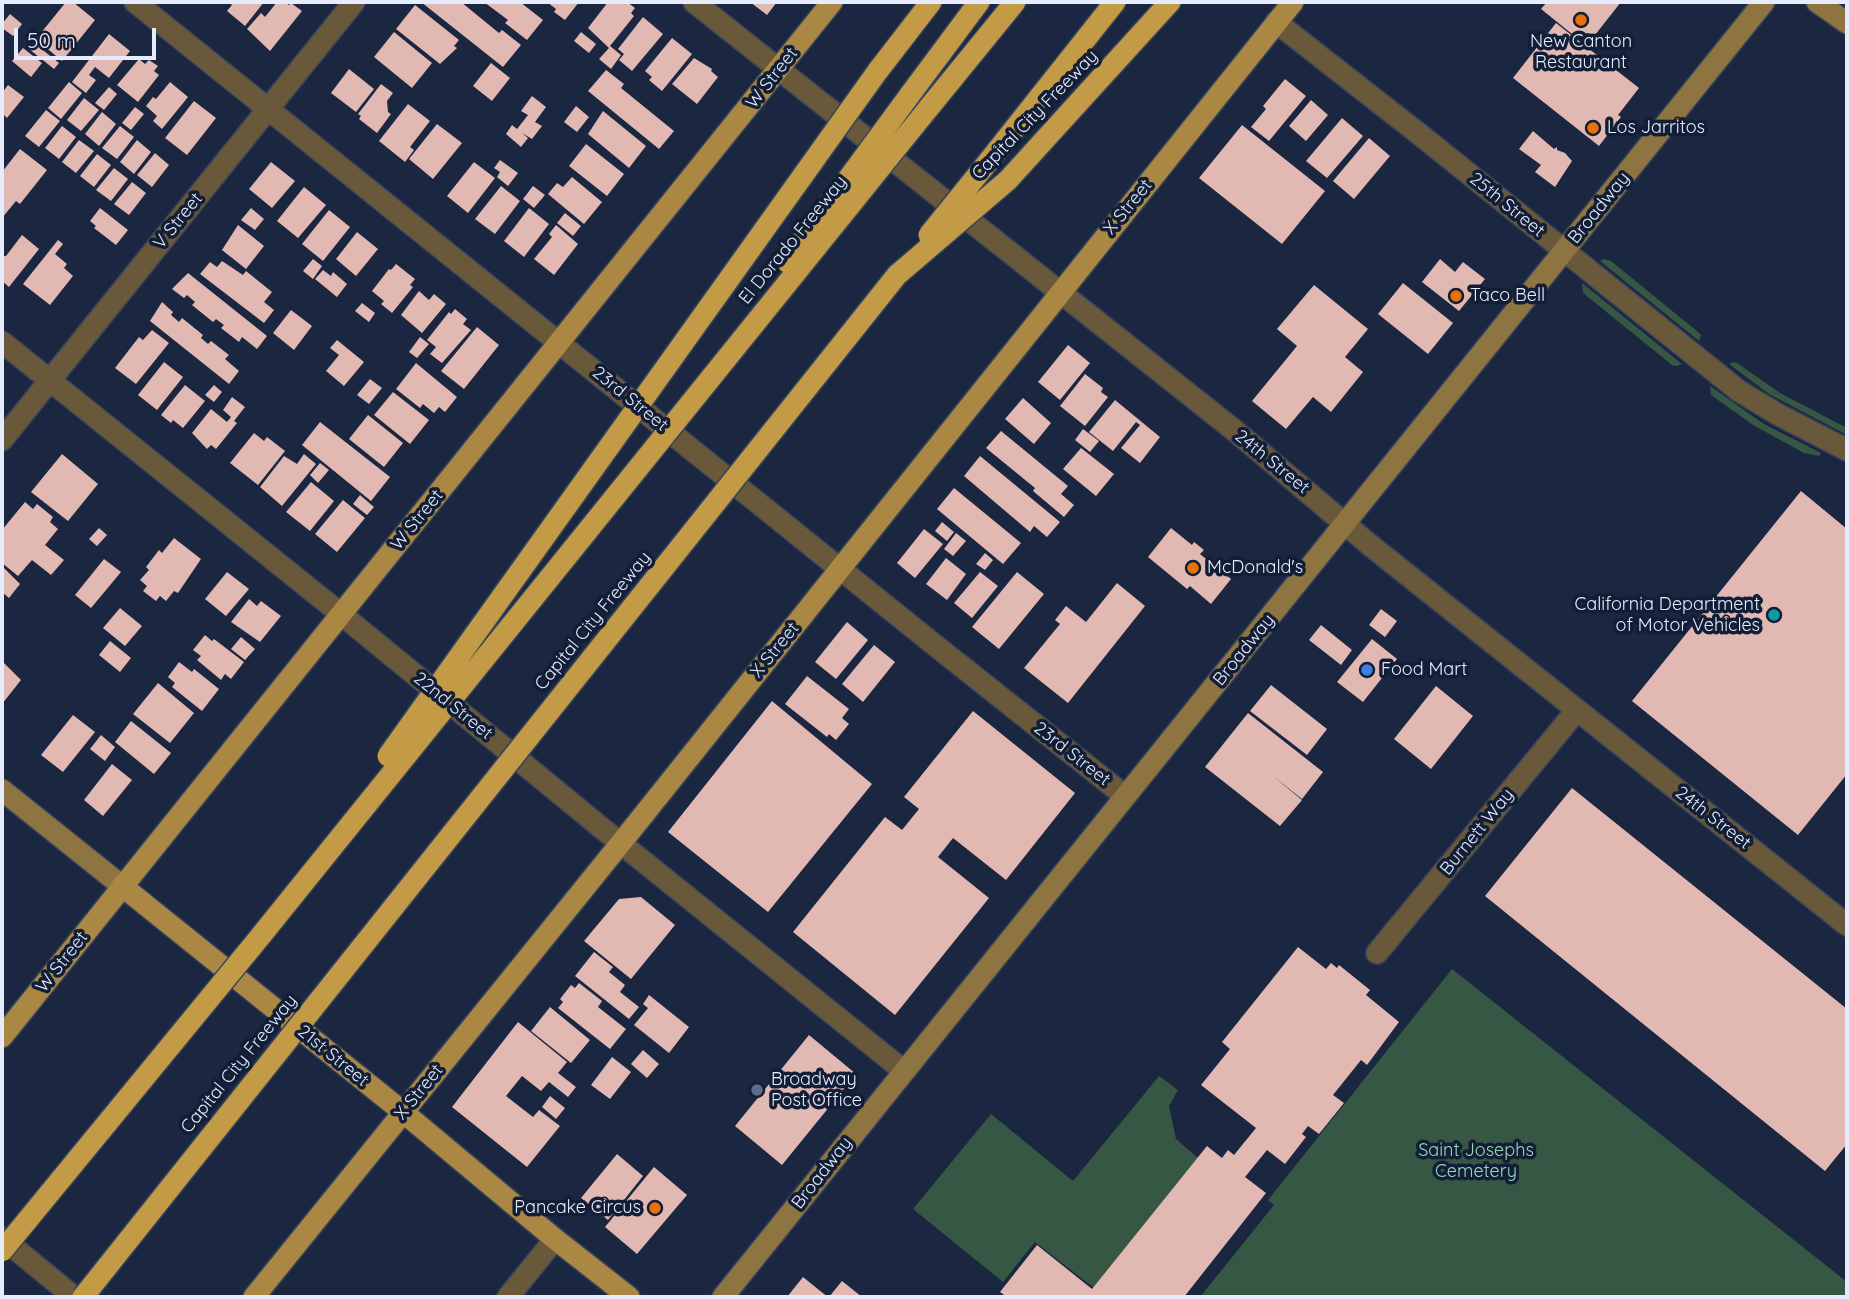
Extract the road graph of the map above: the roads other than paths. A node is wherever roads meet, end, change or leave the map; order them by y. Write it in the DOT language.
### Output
graph roads {
  1 [pos="135,2"];
  2 [pos="354,2"];
  3 [pos="694,2"];
  4 [pos="832,2"];
  5 [pos="931,2"];
  6 [pos="979,2"];
  7 [pos="1015,2"];
  8 [pos="1115,2"];
  9 [pos="1170,2"];
  10 [pos="1293,2"];
  11 [pos="1764,2"];
  12 [pos="1818,2"];
  13 [pos="1276,22"];
  14 [pos="1847,23"];
  15 [pos="779,70"];
  16 [pos="268,109"];
  17 [pos="1564,251"];
  18 [pos="897,275"];
  19 [pos="1059,292"];
  20 [pos="2,342"];
  21 [pos="560,343"];
  22 [pos="50,380"];
  23 [pos="2,440"];
  24 [pos="1847,450"];
  25 [pos="607,506"];
  26 [pos="1346,523"];
  27 [pos="841,568"];
  28 [pos="341,614"];
  29 [pos="1577,710"];
  30 [pos="2,790"];
  31 [pos="1125,796"];
  32 [pos="620,843"];
  33 [pos="122,886"];
  34 [pos="1847,925"];
  35 [pos="259,937"];
  36 [pos="1377,953"];
  37 [pos="2,1037"];
  38 [pos="904,1071"];
  39 [pos="403,1112"];
  40 [pos="2,1238"];
  41 [pos="555,1239"];
  42 [pos="2,1251"];
  43 [pos="74,1297"];
  44 [pos="83,1297"];
  45 [pos="254,1297"];
  46 [pos="508,1297"];
  47 [pos="629,1297"];
  48 [pos="723,1297"];
  1 -- 16 [label="street, 23rd Street"];
  2 -- 16 [label="street, V Street"];
  3 -- 15 [label="street, 24th Street"];
  4 -- 15 [label="main road, W Street"];
  5 -- 35 [label="highway, bridge"];
  6 -- 25 [label="highway, bridge"];
  7 -- 25 [label="highway, El Dorado Freeway, bridge"];
  8 -- 18 [label="highway, bridge"];
  9 -- 18 [label="highway, Capital City Freeway, bridge"];
  10 -- 13 [label="main road, X Street"];
  11 -- 17 [label="main road, Broadway"];
  12 -- 14 [label="main road"];
  13 -- 17 [label="street, 25th Street"];
  13 -- 19 [label="main road, X Street"];
  15 -- 19 [label="street, 24th Street"];
  15 -- 21 [label="main road, W Street"];
  16 -- 21 [label="street, 23rd Street"];
  16 -- 22 [label="street, V Street"];
  17 -- 24 [label="street, 25th Street"];
  17 -- 26 [label="main road, Broadway"];
  18 -- 44 [label="highway, Capital City Freeway, bridge"];
  19 -- 26 [label="street, 24th Street"];
  19 -- 27 [label="main road, X Street"];
  20 -- 22 [label="street, 22nd Street"];
  21 -- 27 [label="street, 23rd Street"];
  21 -- 28 [label="main road, W Street"];
  22 -- 23 [label="street, V Street"];
  22 -- 28 [label="street, 22nd Street"];
  25 -- 35 [label="highway, bridge"];
  26 -- 29 [label="street, 24th Street"];
  26 -- 31 [label="main road, Broadway"];
  27 -- 31 [label="street, 23rd Street"];
  27 -- 32 [label="main road, X Street"];
  28 -- 32 [label="street, 22nd Street"];
  28 -- 33 [label="main road, W Street"];
  29 -- 34 [label="street, 24th Street"];
  29 -- 36 [label="street, Burnett Way"];
  30 -- 33 [label="main road, 21st Street"];
  31 -- 38 [label="main road, Broadway"];
  32 -- 38 [label="street, 22nd Street"];
  32 -- 39 [label="main road, X Street"];
  33 -- 37 [label="main road, W Street"];
  33 -- 39 [label="main road, 21st Street"];
  35 -- 42 [label="highway, bridge"];
  38 -- 48 [label="main road, Broadway"];
  39 -- 41 [label="main road, 21st Street"];
  39 -- 45 [label="main road, X Street"];
  40 -- 43 [label="street"];
  41 -- 46 [label="street"];
  41 -- 47 [label="main road, 21st Street"];
}
